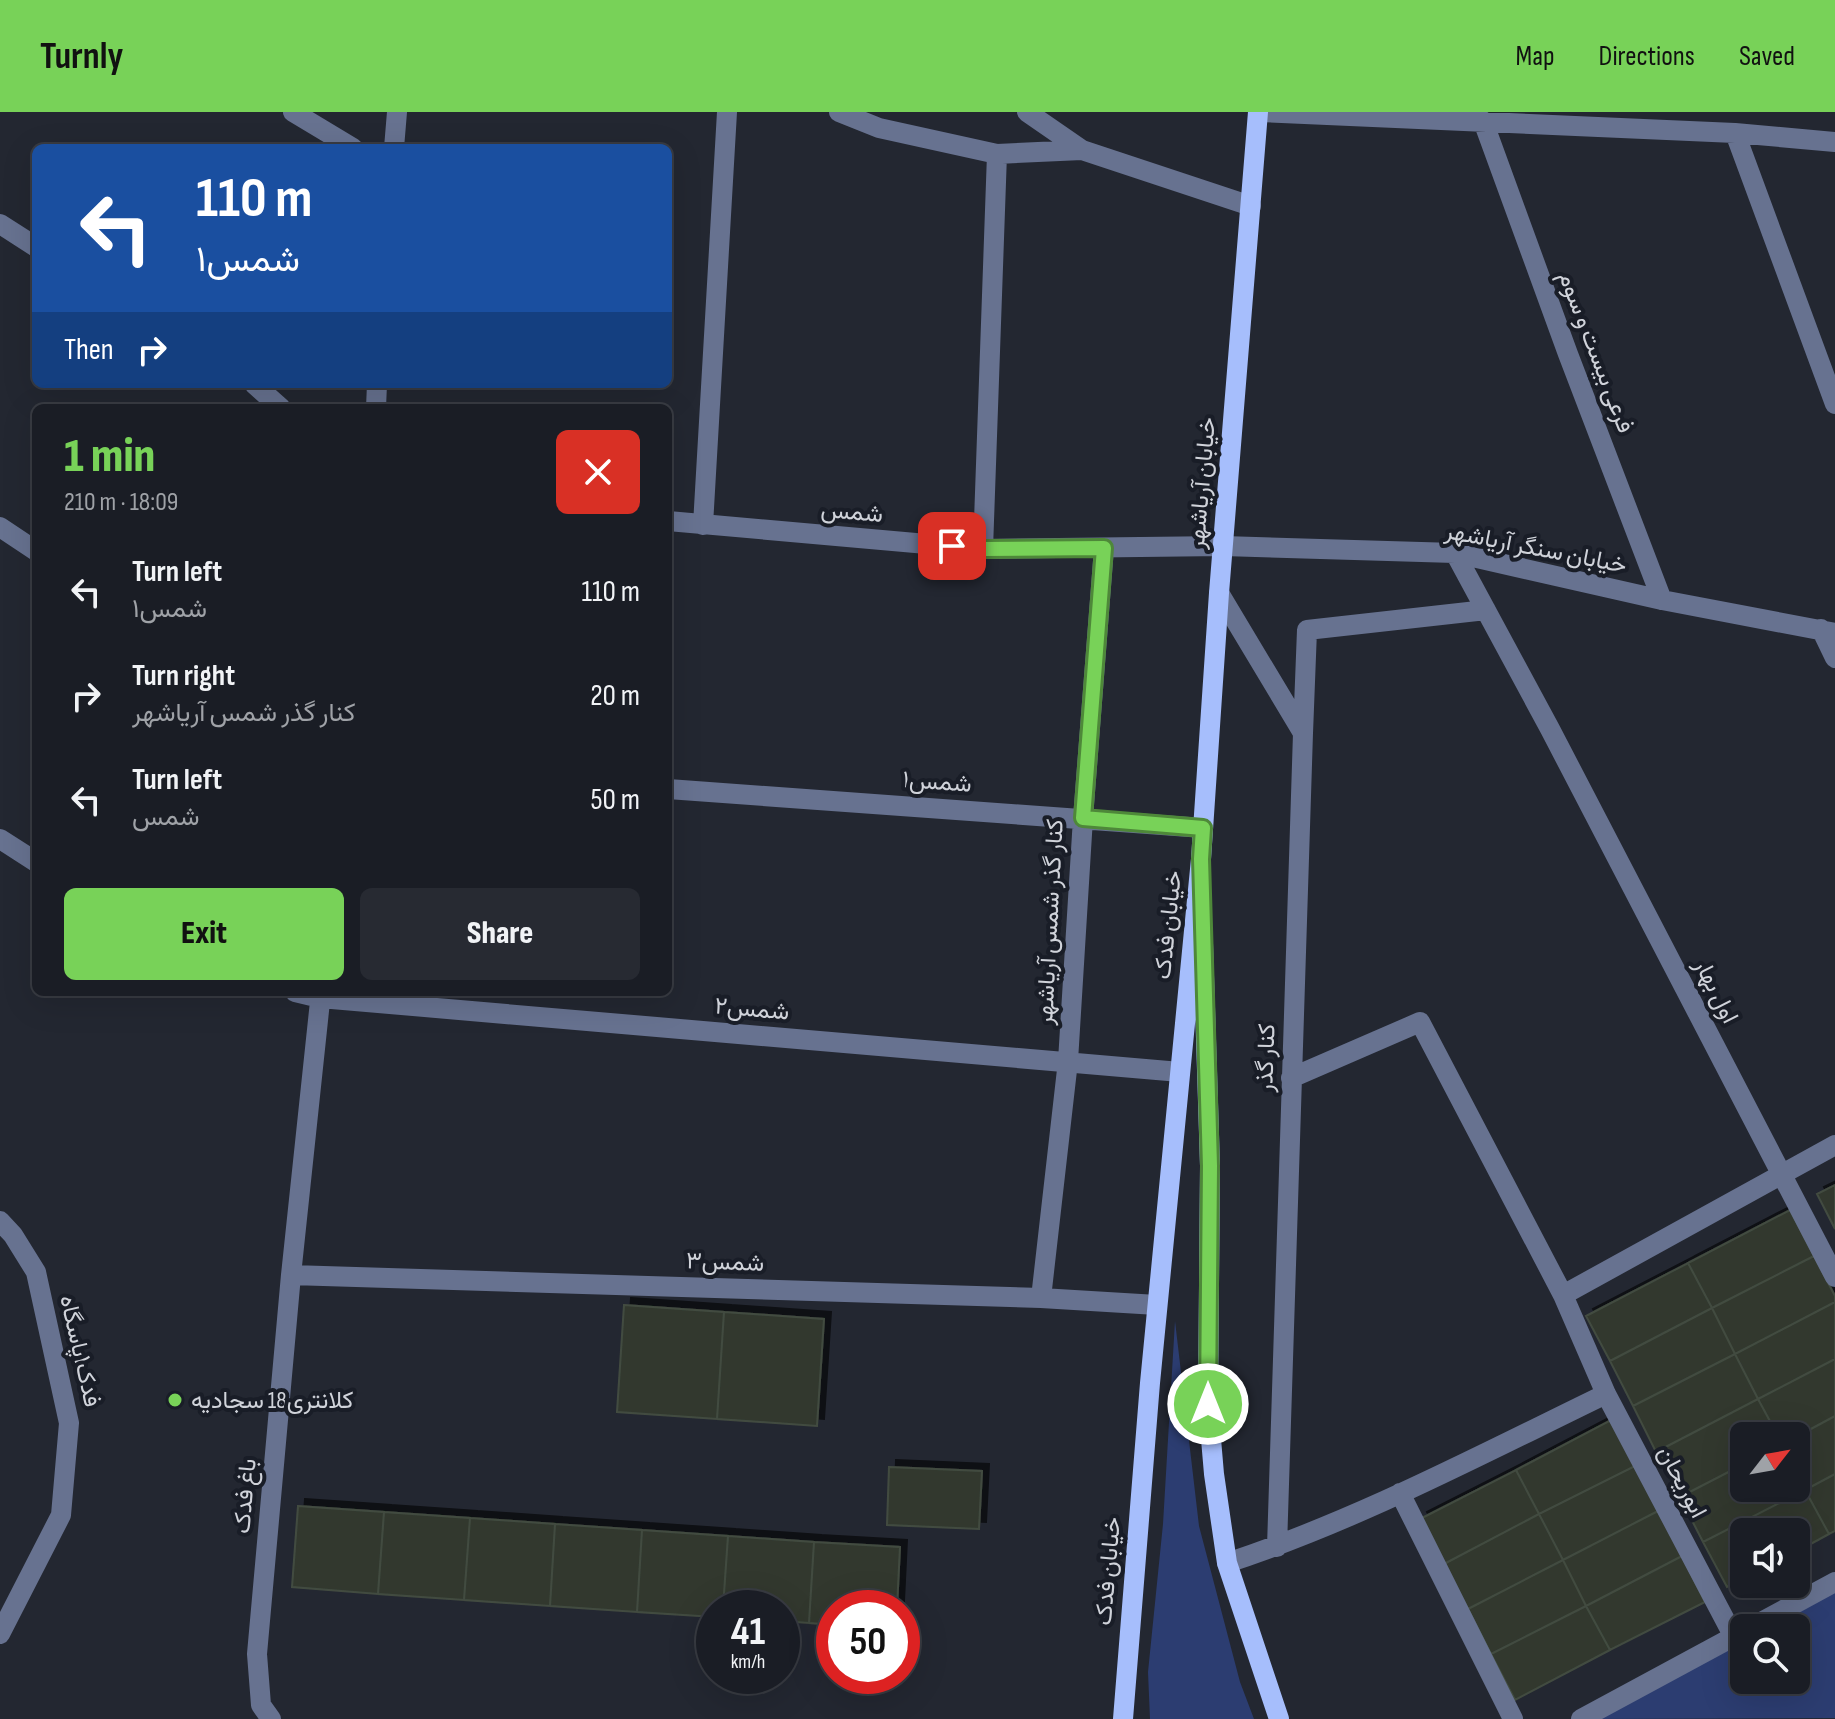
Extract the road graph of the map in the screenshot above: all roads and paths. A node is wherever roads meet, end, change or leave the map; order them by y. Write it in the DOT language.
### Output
graph roads {
  1 [pos="293,112"];
  2 [pos="397,112"];
  3 [pos="727,112"];
  4 [pos="839,112"];
  5 [pos="1027,112"];
  6 [pos="1259,112"];
  7 [pos="1483,121"];
  8 [pos="1735,133"];
  9 [pos="1835,142"];
  10 [pos="346,144"];
  11 [pos="394,144"];
  12 [pos="1082,150"];
  13 [pos="997,154"];
  14 [pos="1251,206"];
  15 [pos="0,224"];
  16 [pos="32,244"];
  17 [pos="258,388"];
  18 [pos="276,404"];
  19 [pos="1835,404"];
  20 [pos="672,521"];
  21 [pos="703,525"];
  22 [pos="0,527"];
  23 [pos="1223,546"];
  24 [pos="32,548"];
  25 [pos="1104,548"];
  26 [pos="983,549"];
  27 [pos="1455,553"];
  28 [pos="1219,593"];
  29 [pos="1662,600"];
  30 [pos="1486,610"];
  31 [pos="1828,631"];
  32 [pos="1835,658"];
  33 [pos="1303,733"];
  34 [pos="672,789"];
  35 [pos="1083,818"];
  36 [pos="1203,828"];
  37 [pos="0,839"];
  38 [pos="32,859"];
  39 [pos="1201,859"];
  40 [pos="320,996"];
  41 [pos="331,996"];
  42 [pos="1068,1061"];
  43 [pos="1180,1072"];
  44 [pos="1291,1078"];
  45 [pos="1835,1145"];
  46 [pos="1781,1174"];
  47 [pos="0,1221"];
  48 [pos="291,1275"];
  49 [pos="1835,1277"];
  50 [pos="1563,1295"];
  51 [pos="1041,1298"];
  52 [pos="1157,1305"];
  53 [pos="1606,1394"];
  54 [pos="1400,1493"];
  55 [pos="1277,1547"];
  56 [pos="1227,1563"];
  57 [pos="1835,1582"];
  58 [pos="1733,1614"];
  59 [pos="1776,1614"];
  60 [pos="0,1634"];
  61 [pos="1730,1639"];
  62 [pos="271,1719"];
  63 [pos="1123,1719"];
  64 [pos="1279,1719"];
  65 [pos="1513,1719"];
  66 [pos="1581,1719"];
  1 -- 10 [label="street"];
  2 -- 11 [label="street"];
  3 -- 21 [label="street"];
  4 -- 13 [label="street"];
  5 -- 12 [label="street"];
  6 -- 7 [label="street"];
  6 -- 14 [label="main road, خیابان آریاشهر"];
  7 -- 8 [label="street"];
  7 -- 29 [label="street, فرعی بیست و سوم"];
  8 -- 9 [label="street"];
  8 -- 19 [label="street"];
  12 -- 13 [label="street"];
  12 -- 14 [label="street"];
  13 -- 26 [label="street"];
  14 -- 23 [label="main road, خیابان آریاشهر"];
  15 -- 16 [label="street"];
  17 -- 18 [label="street"];
  20 -- 21 [label="street, شمس"];
  21 -- 26 [label="street, شمس"];
  22 -- 24 [label="street"];
  23 -- 25 [label="street, شمس"];
  23 -- 27 [label="street, خیابان سنگر آریاشهر"];
  23 -- 28 [label="main road, خیابان آریاشهر"];
  25 -- 26 [label="street, شمس"];
  25 -- 35 [label="street, کنار گذر شمس آریاشهر"];
  27 -- 29 [label="street, خیابان سنگر آریاشهر"];
  27 -- 30 [label="street, اول بهار"];
  28 -- 33 [label="street"];
  28 -- 36 [label="main road, خیابان آریاشهر"];
  29 -- 31 [label="street, خیابان سنگر آریاشهر"];
  30 -- 33 [label="street, کنار گذر"];
  30 -- 46 [label="street, اول بهار"];
  31 -- 32 [label="street"];
  33 -- 44 [label="street, کنار گذر"];
  34 -- 35 [label="street, شمس۱"];
  35 -- 36 [label="street, شمس۱"];
  35 -- 42 [label="street, کنار گذر شمس آریاشهر"];
  36 -- 39 [label="main road, خیابان آریاشهر"];
  37 -- 38 [label="street"];
  39 -- 43 [label="main road, خیابان فدک"];
  39 -- 56 [label="main road, خیابان فدک"];
  40 -- 48 [label="street, باغ فدک"];
  41 -- 42 [label="street, شمس۲"];
  42 -- 43 [label="street, شمس۲"];
  42 -- 51 [label="street, کنار گذر شمس آریاشهر"];
  43 -- 52 [label="main road, خیابان فدک"];
  44 -- 50 [label="street, ابوریحان"];
  44 -- 55 [label="street, کنار گذر"];
  45 -- 46 [label="street"];
  46 -- 49 [label="street, اول بهار"];
  46 -- 50 [label="street"];
  47 -- 60 [label="street, فدک۱پاسگاه"];
  48 -- 51 [label="street, شمس۳"];
  48 -- 62 [label="street, باغ فدک"];
  50 -- 53 [label="street, ابوریحان"];
  51 -- 52 [label="street, شمس۳"];
  52 -- 63 [label="main road, خیابان فدک"];
  53 -- 54 [label="street"];
  53 -- 58 [label="street, ابوریحان"];
  54 -- 55 [label="street"];
  54 -- 65 [label="street"];
  55 -- 56 [label="street"];
  56 -- 64 [label="main road, خیابان فدک"];
  57 -- 59 [label="street"];
  61 -- 66 [label="street"];
}
